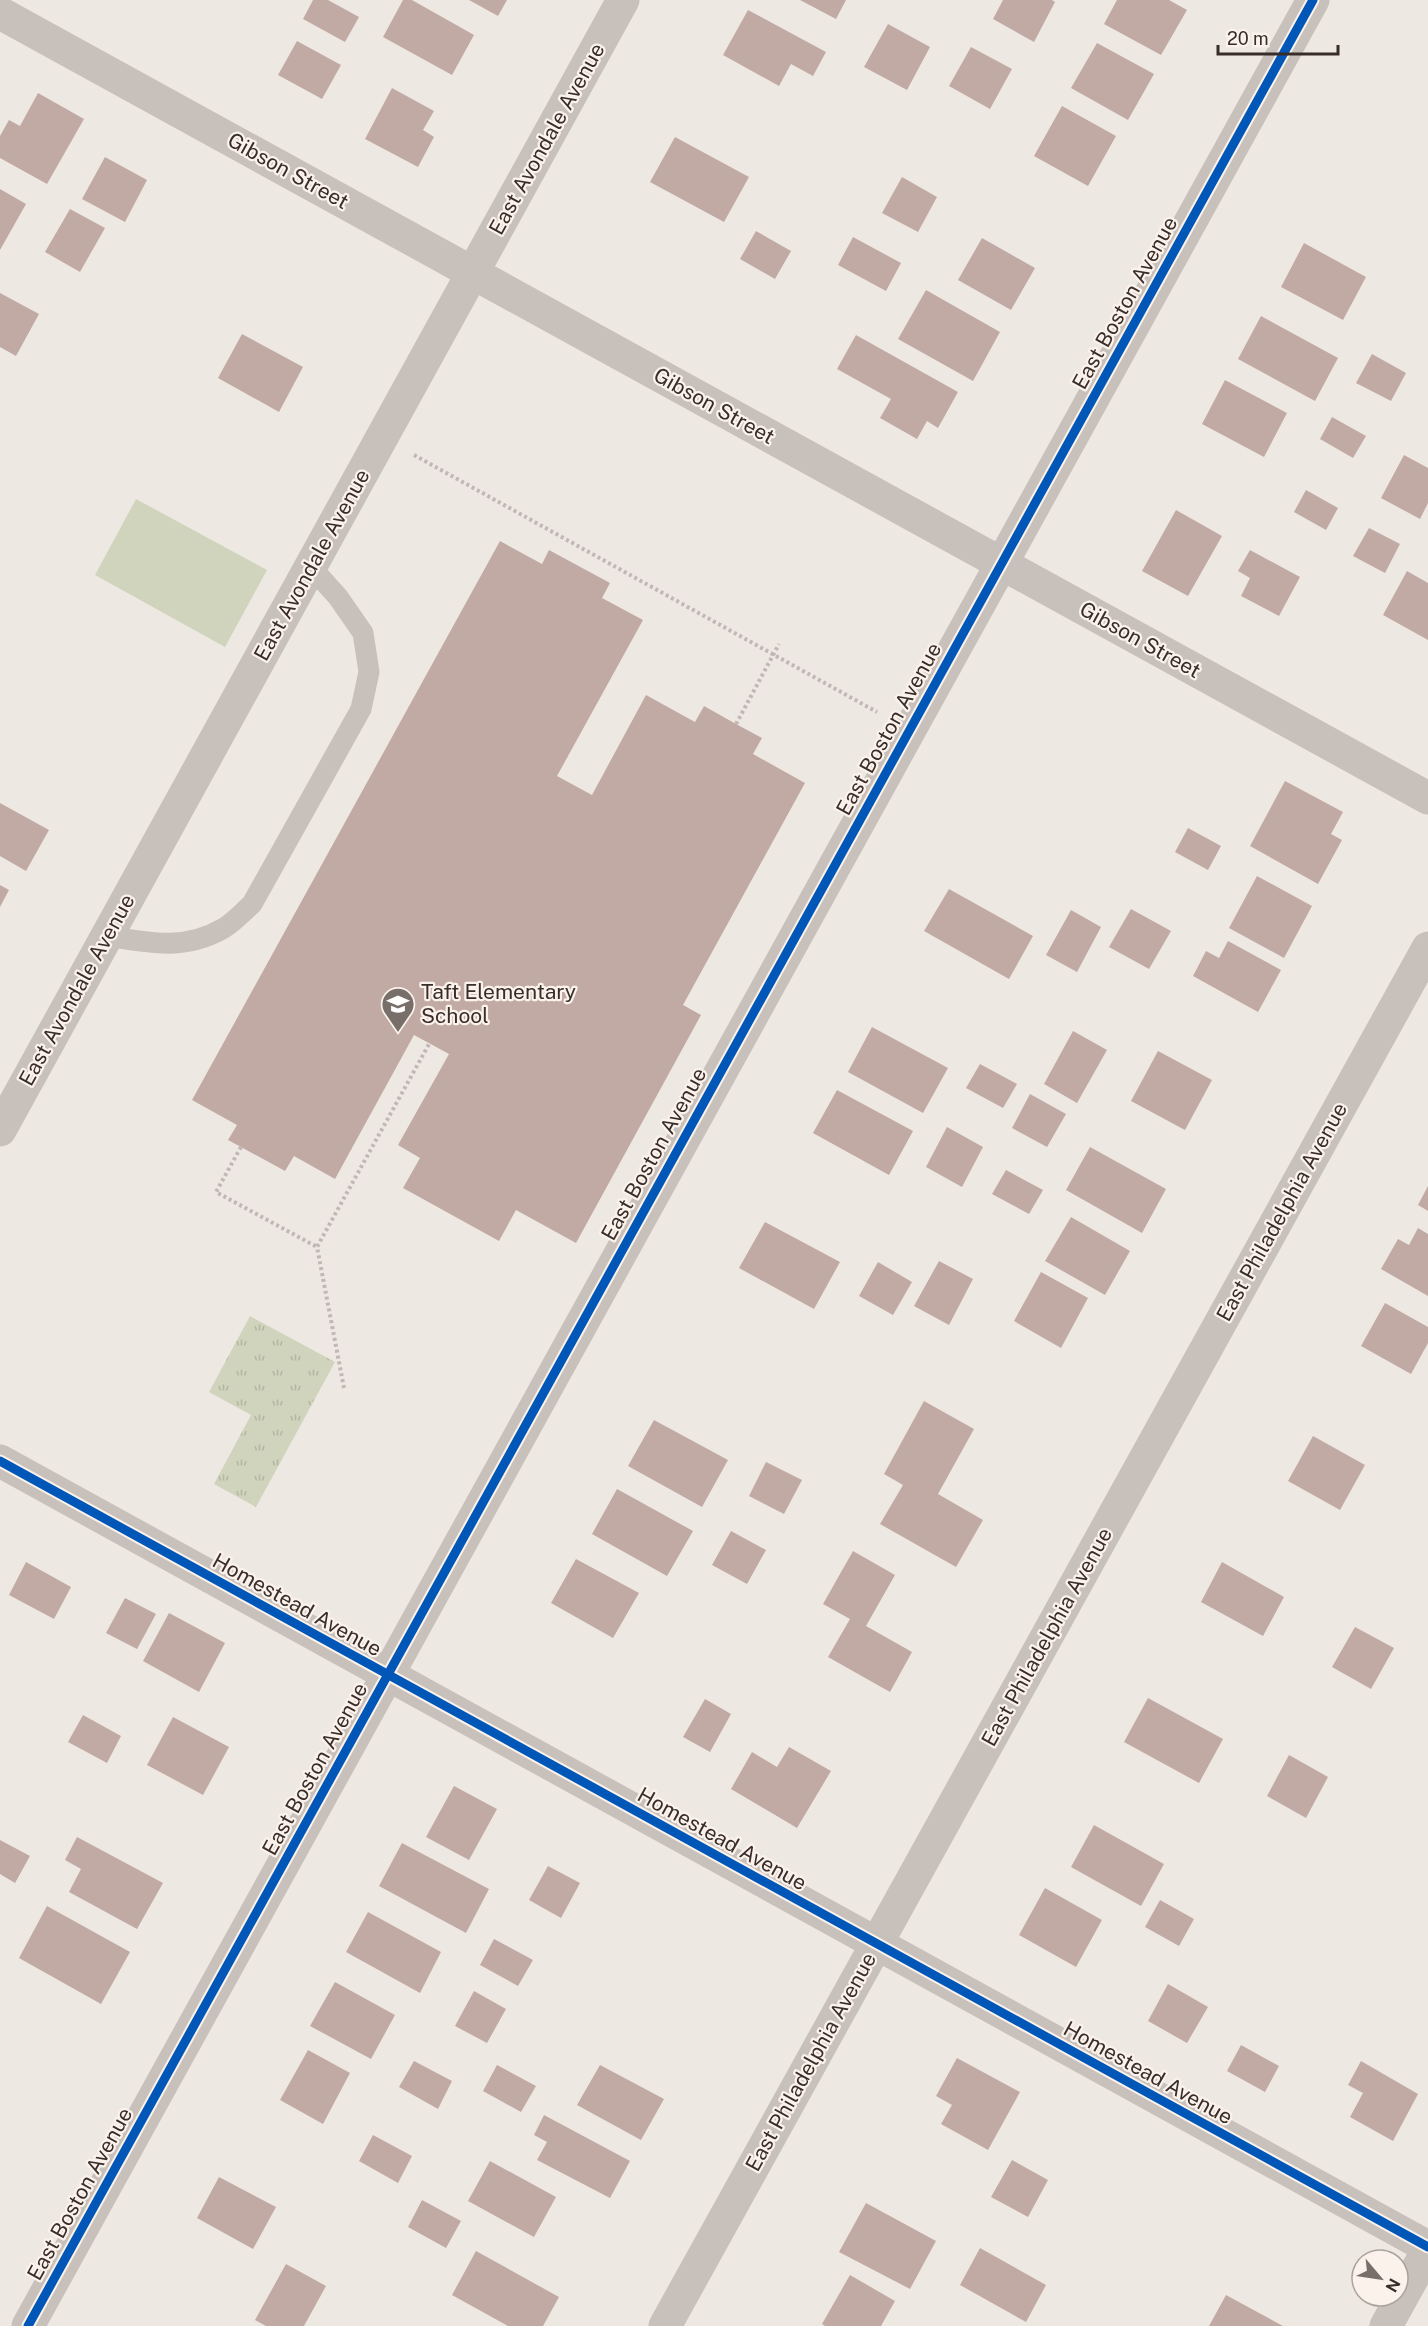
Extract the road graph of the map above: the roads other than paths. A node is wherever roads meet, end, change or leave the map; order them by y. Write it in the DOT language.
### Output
graph roads {
  1 [pos="623,0"];
  2 [pos="1313,0"];
  3 [pos="0,13"];
  4 [pos="473,273"];
  5 [pos="1001,563"];
  6 [pos="310,567"];
  7 [pos="1428,798"];
  8 [pos="107,936"];
  9 [pos="1428,948"];
  10 [pos="0,1130"];
  11 [pos="0,1461"];
  12 [pos="387,1675"];
  13 [pos="877,1944"];
  14 [pos="1428,2248"];
  15 [pos="28,2326"];
  16 [pos="665,2326"];
  17 [pos="1386,2326"];
  1 -- 4 [label="street, East Avondale Avenue"];
  2 -- 5 [label="street, East Boston Avenue"];
  3 -- 4 [label="street, Gibson Street"];
  4 -- 5 [label="street, Gibson Street"];
  4 -- 6 [label="street, East Avondale Avenue"];
  5 -- 7 [label="street, Gibson Street"];
  5 -- 12 [label="street, East Boston Avenue"];
  6 -- 8 [label="street, East Avondale Avenue"];
  6 -- 8 [label="lane"];
  8 -- 10 [label="street, East Avondale Avenue"];
  9 -- 13 [label="street, East Philadelphia Avenue"];
  11 -- 12 [label="street, Homestead Avenue"];
  12 -- 13 [label="street, Homestead Avenue"];
  12 -- 15 [label="street, East Boston Avenue"];
  13 -- 14 [label="street, Homestead Avenue"];
  13 -- 16 [label="street, East Philadelphia Avenue"];
  14 -- 17 [label="street"];
}
